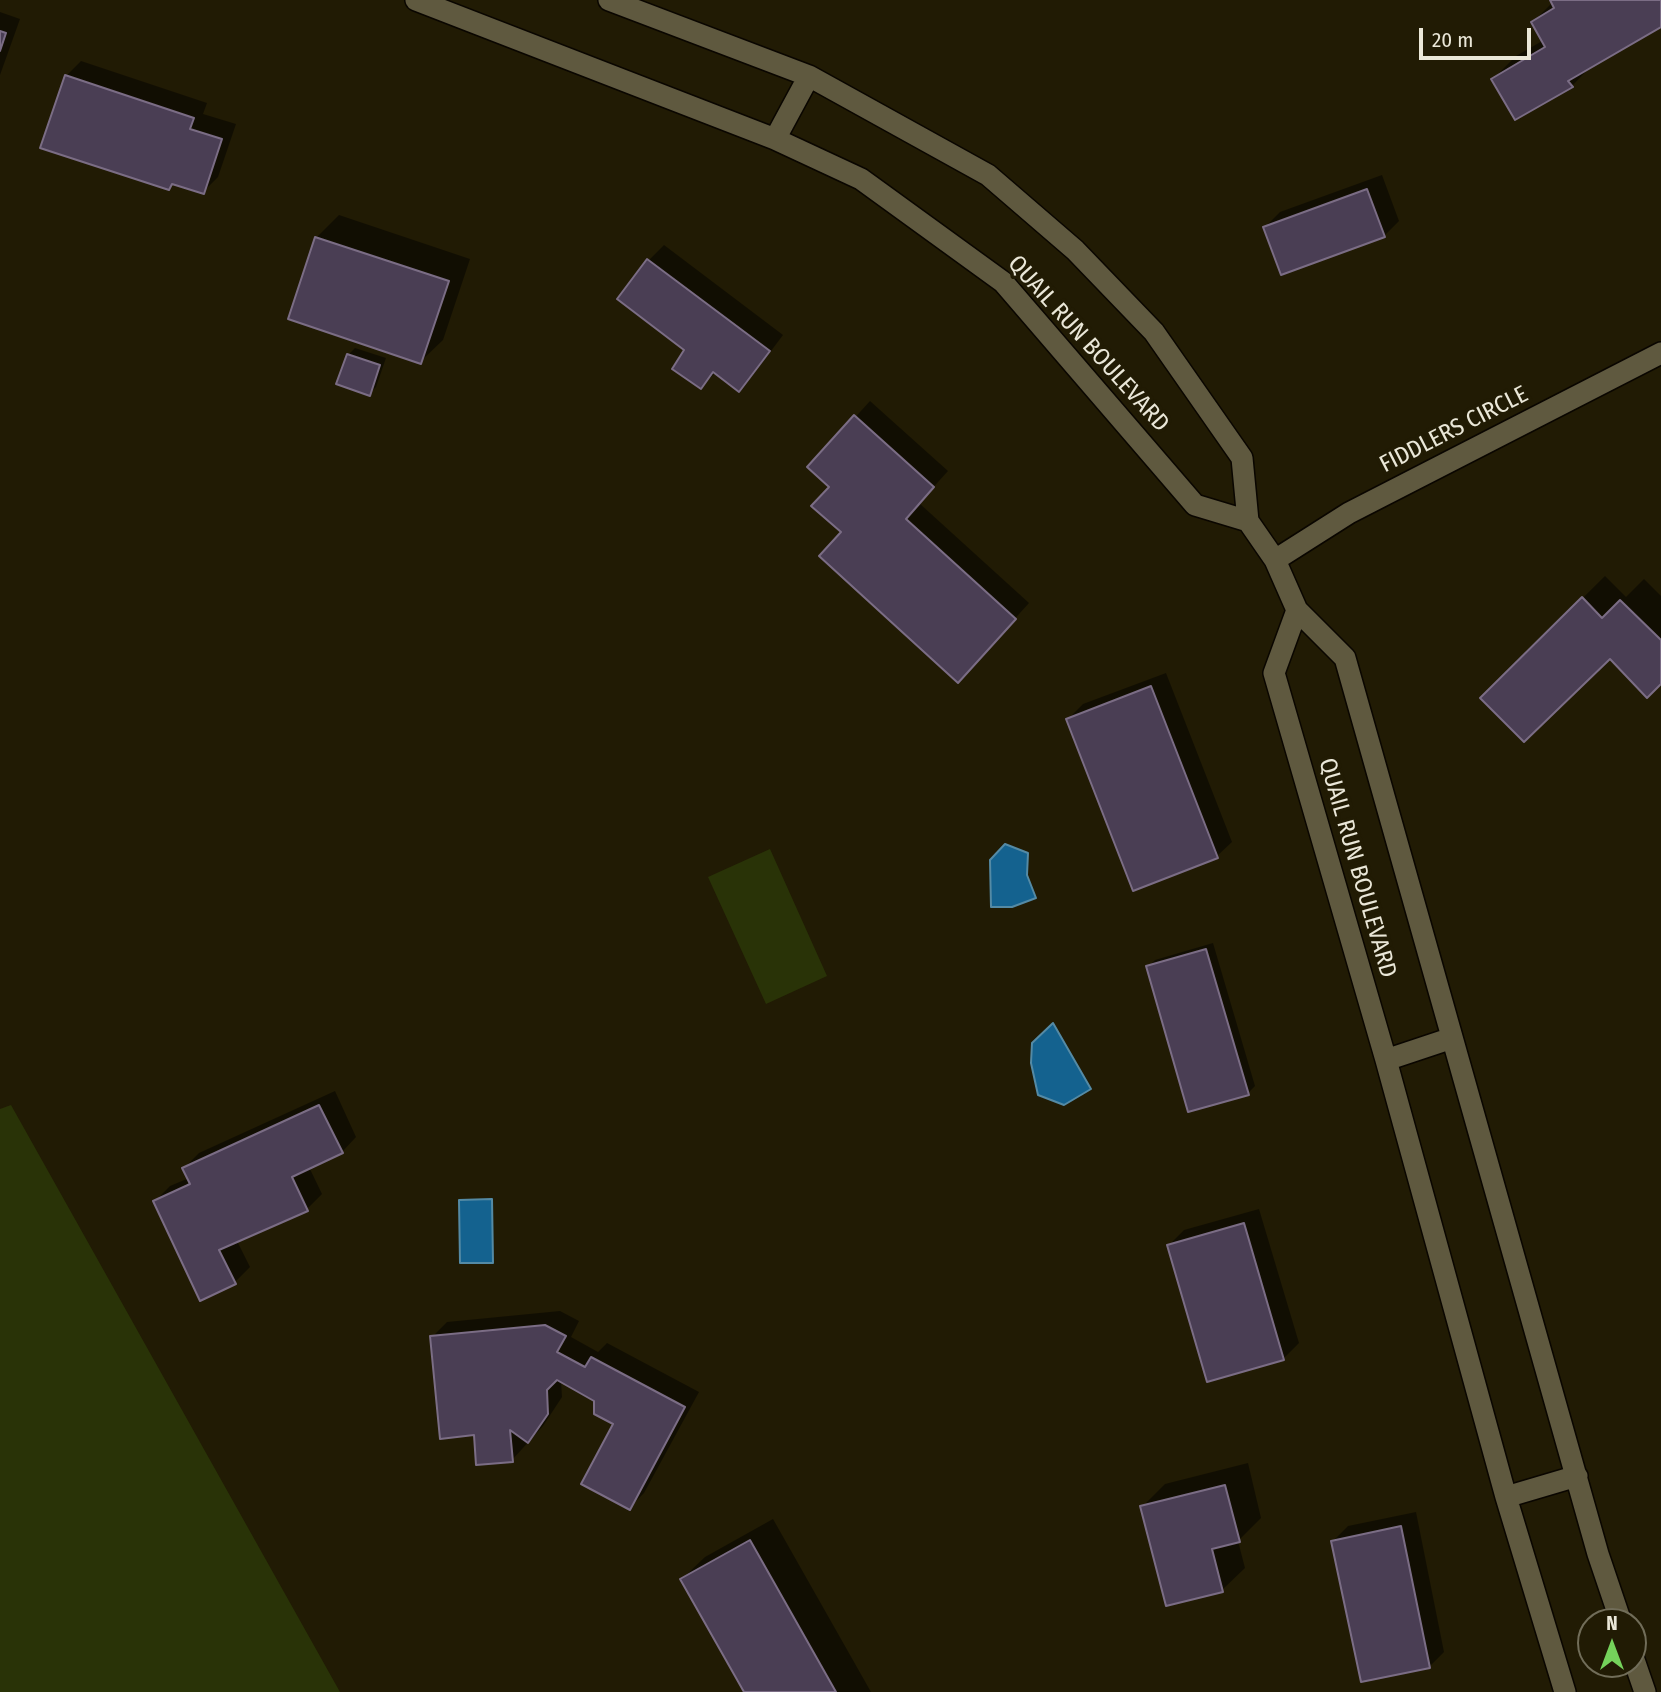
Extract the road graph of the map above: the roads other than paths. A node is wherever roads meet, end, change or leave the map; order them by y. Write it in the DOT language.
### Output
graph roads {
  1 [pos="416,0"];
  2 [pos="609,0"];
  3 [pos="809,76"];
  4 [pos="775,139"];
  5 [pos="1661,353"];
  6 [pos="1248,521"];
  7 [pos="1275,560"];
  8 [pos="1297,610"];
  9 [pos="1452,1038"];
  10 [pos="1386,1060"];
  11 [pos="1577,1476"];
  12 [pos="1506,1497"];
  13 [pos="1616,1608"];
  14 [pos="1565,1692"];
  1 -- 4 [label="street, QUAIL RUN BOULEVARD"];
  2 -- 3 [label="street, QUAIL RUN BOULEVARD"];
  3 -- 4 [label="street"];
  3 -- 6 [label="street, QUAIL RUN BOULEVARD"];
  4 -- 6 [label="street, QUAIL RUN BOULEVARD"];
  5 -- 7 [label="street, FIDDLERS CIRCLE"];
  6 -- 7 [label="street, QUAIL RUN BOULEVARD"];
  7 -- 8 [label="street, QUAIL RUN BOULEVARD"];
  8 -- 9 [label="street, QUAIL RUN BOULEVARD"];
  8 -- 10 [label="street, QUAIL RUN BOULEVARD"];
  9 -- 10 [label="street"];
  9 -- 11 [label="street, QUAIL RUN BOULEVARD"];
  10 -- 12 [label="street, QUAIL RUN BOULEVARD"];
  11 -- 12 [label="street"];
  11 -- 13 [label="street, QUAIL RUN BOULEVARD"];
  12 -- 14 [label="street, QUAIL RUN BOULEVARD"];
}
